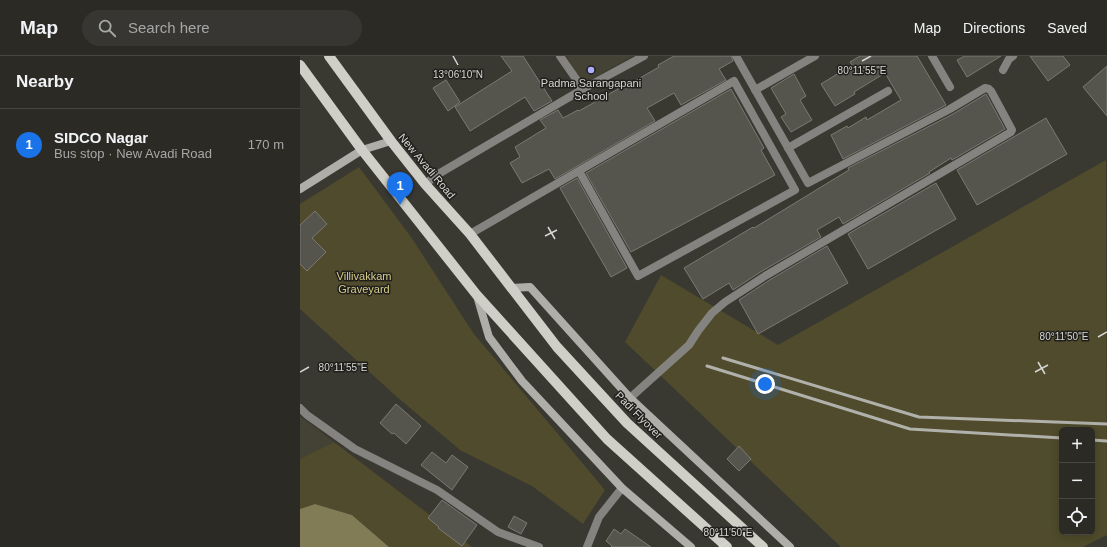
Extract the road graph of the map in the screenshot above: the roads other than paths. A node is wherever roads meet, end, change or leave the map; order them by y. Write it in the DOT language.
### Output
graph roads {
  1 [pos="329,56"];
  2 [pos="560,56"];
  3 [pos="644,56"];
  4 [pos="736,56"];
  5 [pos="814,56"];
  6 [pos="932,56"];
  7 [pos="1013,56"];
  8 [pos="300,65"];
  9 [pos="1003,70"];
  10 [pos="950,87"];
  11 [pos="583,89"];
  12 [pos="755,90"];
  13 [pos="888,91"];
  14 [pos="391,141"];
  15 [pos="788,148"];
  16 [pos="362,150"];
  17 [pos="579,171"];
  18 [pos="425,184"];
  19 [pos="300,189"];
  20 [pos="470,234"];
  21 [pos="511,288"];
  22 [pos="476,294"];
  23 [pos="630,398"];
  24 [pos="300,408"];
  25 [pos="622,488"];
  26 [pos="539,547"];
  27 [pos="587,547"];
  28 [pos="691,547"];
  29 [pos="726,547"];
  30 [pos="763,547"];
  31 [pos="790,547"];
  1 -- 14 [label="main road, New Avadi Road"];
  2 -- 11 [label="street"];
  3 -- 11 [label="street"];
  4 -- 12 [label="street"];
  5 -- 12 [label="street"];
  6 -- 10 [label="street"];
  7 -- 9 [label="street"];
  8 -- 16 [label="main road"];
  11 -- 18 [label="street"];
  12 -- 15 [label="street"];
  13 -- 15 [label="street"];
  14 -- 16 [label="street"];
  14 -- 18 [label="main road, New Avadi Road"];
  15 -- 23 [label="street"];
  16 -- 19 [label="street"];
  16 -- 22 [label="main road"];
  17 -- 17 [label="street"];
  17 -- 20 [label="street"];
  18 -- 20 [label="main road, New Avadi Road"];
  20 -- 21 [label="main road, New Avadi Road"];
  21 -- 23 [label="street"];
  21 -- 30 [label="main road, Padi Flyover"];
  22 -- 25 [label="street"];
  22 -- 29 [label="main road"];
  23 -- 31 [label="street"];
  24 -- 26 [label="street"];
  25 -- 27 [label="street"];
  25 -- 28 [label="street"];
}
